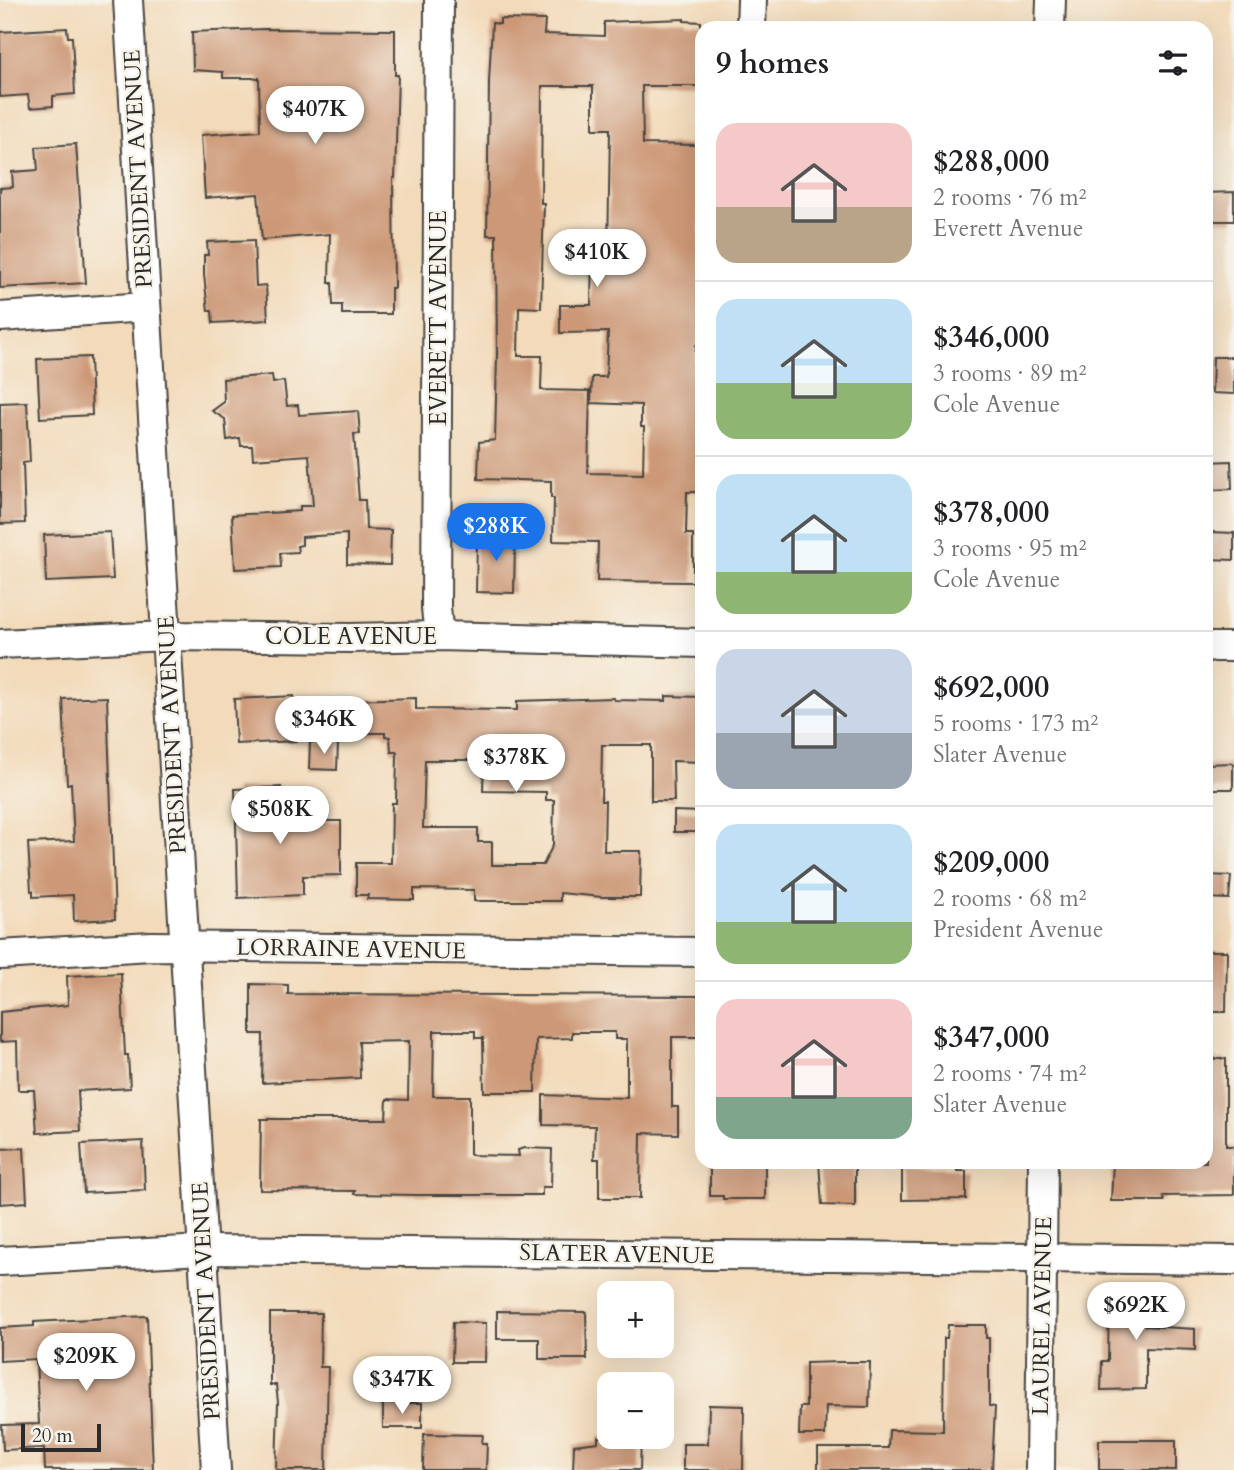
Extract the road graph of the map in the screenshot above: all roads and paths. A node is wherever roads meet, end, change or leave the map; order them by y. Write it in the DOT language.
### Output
graph roads {
  1 [pos="128,0"];
  2 [pos="439,0"];
  3 [pos="752,0"];
  4 [pos="1051,0"];
  5 [pos="751,21"];
  6 [pos="1050,21"];
  7 [pos="146,307"];
  8 [pos="0,317"];
  9 [pos="166,636"];
  10 [pos="439,636"];
  11 [pos="695,643"];
  12 [pos="0,644"];
  13 [pos="1213,647"];
  14 [pos="1234,647"];
  15 [pos="185,947"];
  16 [pos="695,952"];
  17 [pos="0,956"];
  18 [pos="1043,1169"];
  19 [pos="203,1250"];
  20 [pos="1042,1258"];
  21 [pos="1234,1260"];
  22 [pos="0,1261"];
  23 [pos="216,1470"];
  24 [pos="1040,1470"];
  1 -- 7 [label="street, PRESIDENT AVENUE"];
  2 -- 10 [label="street, EVERETT AVENUE"];
  3 -- 5 [label="street"];
  4 -- 6 [label="street"];
  7 -- 8 [label="street"];
  7 -- 9 [label="street, PRESIDENT AVENUE"];
  9 -- 10 [label="street, COLE AVENUE"];
  9 -- 12 [label="street, COLE AVENUE"];
  9 -- 15 [label="street, PRESIDENT AVENUE"];
  10 -- 11 [label="street, COLE AVENUE"];
  13 -- 14 [label="street"];
  15 -- 16 [label="street, LORRAINE AVENUE"];
  15 -- 17 [label="street, LORRAINE AVENUE"];
  15 -- 19 [label="street, PRESIDENT AVENUE"];
  18 -- 20 [label="street, LAUREL AVENUE"];
  19 -- 20 [label="street, SLATER AVENUE"];
  19 -- 22 [label="street, SLATER AVENUE"];
  19 -- 23 [label="street, PRESIDENT AVENUE"];
  20 -- 21 [label="street, SLATER AVENUE"];
  20 -- 24 [label="street, LAUREL AVENUE"];
}
